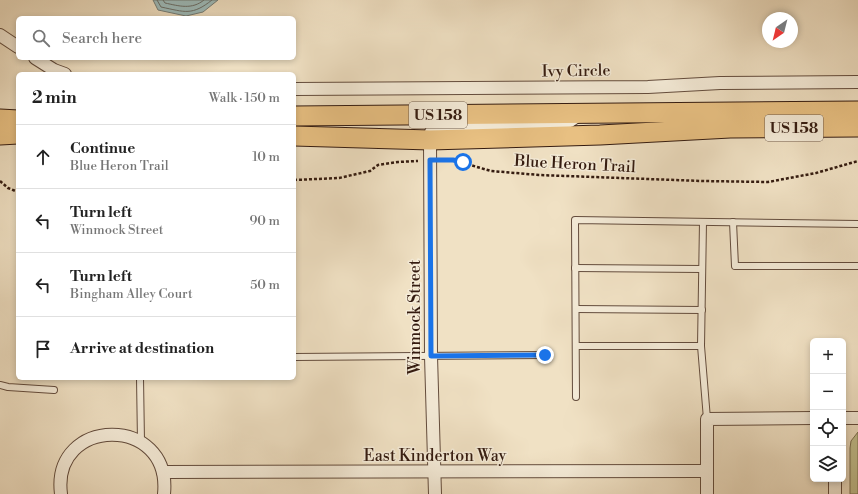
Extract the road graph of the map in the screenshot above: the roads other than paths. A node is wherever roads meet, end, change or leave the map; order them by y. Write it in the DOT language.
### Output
graph roads {
  1 [pos="0,35"];
  2 [pos="16,46"];
  3 [pos="38,60"];
  4 [pos="60,72"];
  5 [pos="858,82"];
  6 [pos="296,89"];
  7 [pos="858,111"];
  8 [pos="582,114"];
  9 [pos="296,116"];
  10 [pos="0,119"];
  11 [pos="16,120"];
  12 [pos="858,127"];
  13 [pos="16,134"];
  14 [pos="0,135"];
  15 [pos="296,136"];
  16 [pos="430,140"];
  17 [pos="703,222"];
  18 [pos="733,222"];
  19 [pos="858,224"];
  20 [pos="858,266"];
  21 [pos="575,268"];
  22 [pos="702,269"];
  23 [pos="576,309"];
  24 [pos="702,310"];
  25 [pos="576,346"];
  26 [pos="701,346"];
  27 [pos="545,355"];
  28 [pos="431,356"];
  29 [pos="296,357"];
  30 [pos="140,380"];
  31 [pos="0,385"];
  32 [pos="54,390"];
  33 [pos="576,397"];
  34 [pos="810,418"];
  35 [pos="846,418"];
  36 [pos="858,418"];
  37 [pos="707,419"];
  38 [pos="141,442"];
  39 [pos="707,471"];
  40 [pos="163,472"];
  41 [pos="434,472"];
  42 [pos="834,482"];
  43 [pos="61,494"];
  44 [pos="164,494"];
  45 [pos="435,494"];
  46 [pos="707,494"];
  47 [pos="835,494"];
  1 -- 2 [label="street"];
  3 -- 4 [label="street"];
  5 -- 6 [label="street, Ivy Circle"];
  7 -- 8 [label="main road, US 158"];
  8 -- 9 [label="main road, US 158"];
  8 -- 16 [label="street"];
  10 -- 11 [label="main road"];
  12 -- 16 [label="main road, US 158"];
  13 -- 14 [label="main road"];
  15 -- 16 [label="main road, US 158"];
  16 -- 28 [label="street, Winmock Street"];
  17 -- 18 [label="lane"];
  17 -- 21 [label="lane"];
  17 -- 22 [label="lane"];
  18 -- 19 [label="lane"];
  18 -- 20 [label="lane"];
  21 -- 22 [label="lane"];
  21 -- 23 [label="lane"];
  22 -- 24 [label="lane"];
  23 -- 24 [label="lane"];
  23 -- 25 [label="lane"];
  24 -- 26 [label="lane"];
  25 -- 26 [label="lane"];
  25 -- 33 [label="lane"];
  26 -- 37 [label="lane"];
  27 -- 28 [label="lane"];
  28 -- 29 [label="lane"];
  28 -- 41 [label="street, Winmock Street"];
  30 -- 38 [label="lane"];
  31 -- 32 [label="lane"];
  34 -- 37 [label="street"];
  35 -- 36 [label="street"];
  37 -- 39 [label="street"];
  38 -- 40 [label="street"];
  38 -- 43 [label="street"];
  39 -- 41 [label="street, East Kinderton Way"];
  39 -- 46 [label="street"];
  40 -- 41 [label="street, East Kinderton Way"];
  40 -- 44 [label="street"];
  41 -- 45 [label="street, Winmock Street"];
  42 -- 47 [label="street"];
}
